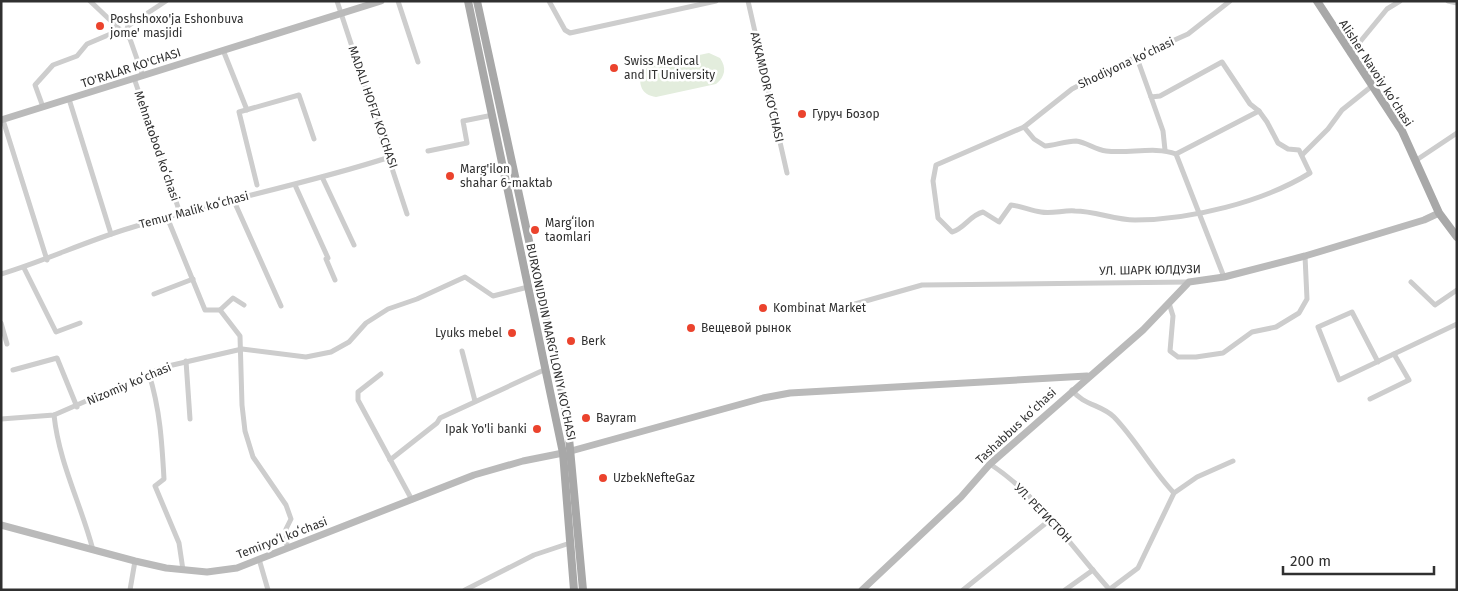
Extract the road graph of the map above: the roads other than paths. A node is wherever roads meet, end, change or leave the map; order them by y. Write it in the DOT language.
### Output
graph roads {
  1 [pos="90,1"];
  2 [pos="166,1"];
  3 [pos="337,1"];
  4 [pos="381,1"];
  5 [pos="398,1"];
  6 [pos="468,1"];
  7 [pos="477,1"];
  8 [pos="549,1"];
  9 [pos="716,1"];
  10 [pos="748,1"];
  11 [pos="1230,1"];
  12 [pos="1317,1"];
  13 [pos="1400,1"];
  14 [pos="1448,1"];
  15 [pos="1457,3"];
  16 [pos="340,13"];
  17 [pos="120,30"];
  18 [pos="125,34"];
  19 [pos="223,50"];
  20 [pos="1350,55"];
  21 [pos="1137,58"];
  22 [pos="418,62"];
  23 [pos="143,76"];
  24 [pos="134,78"];
  25 [pos="1372,86"];
  26 [pos="1151,97"];
  27 [pos="70,99"];
  28 [pos="43,107"];
  29 [pos="247,110"];
  30 [pos="1259,111"];
  31 [pos="493,114"];
  32 [pos="2,120"];
  33 [pos="1024,127"];
  34 [pos="1457,133"];
  35 [pos="314,139"];
  36 [pos="1165,150"];
  37 [pos="428,151"];
  38 [pos="1176,154"];
  39 [pos="1302,155"];
  40 [pos="390,158"];
  41 [pos="1415,161"];
  42 [pos="787,173"];
  43 [pos="323,179"];
  44 [pos="257,185"];
  45 [pos="295,185"];
  46 [pos="234,201"];
  47 [pos="180,213"];
  48 [pos="1439,213"];
  49 [pos="407,214"];
  50 [pos="1199,214"];
  51 [pos="167,217"];
  52 [pos="111,234"];
  53 [pos="1457,237"];
  54 [pos="354,245"];
  55 [pos="1305,256"];
  56 [pos="47,260"];
  57 [pos="24,268"];
  58 [pos="1,274"];
  59 [pos="1224,277"];
  60 [pos="193,279"];
  61 [pos="335,280"];
  62 [pos="1189,282"];
  63 [pos="1411,282"];
  64 [pos="528,287"];
  65 [pos="1457,290"];
  66 [pos="154,294"];
  67 [pos="1169,303"];
  68 [pos="855,304"];
  69 [pos="244,305"];
  70 [pos="281,306"];
  71 [pos="220,310"];
  72 [pos="1,323"];
  73 [pos="80,323"];
  74 [pos="1457,324"];
  75 [pos="7,344"];
  76 [pos="242,349"];
  77 [pos="462,350"];
  78 [pos="1394,354"];
  79 [pos="186,361"];
  80 [pos="1378,362"];
  81 [pos="546,369"];
  82 [pos="13,370"];
  83 [pos="149,374"];
  84 [pos="381,374"];
  85 [pos="1088,376"];
  86 [pos="1065,378"];
  87 [pos="1072,390"];
  88 [pos="1370,398"];
  89 [pos="475,401"];
  90 [pos="76,407"];
  91 [pos="54,415"];
  92 [pos="1,419"];
  93 [pos="190,419"];
  94 [pos="567,452"];
  95 [pos="390,460"];
  96 [pos="1233,461"];
  97 [pos="990,464"];
  98 [pos="1174,493"];
  99 [pos="412,500"];
  100 [pos="1051,519"];
  101 [pos="1,525"];
  102 [pos="570,543"];
  103 [pos="287,548"];
  104 [pos="93,550"];
  105 [pos="259,560"];
  106 [pos="134,561"];
  107 [pos="183,570"];
  108 [pos="1093,570"];
  109 [pos="130,590"];
  110 [pos="268,590"];
  111 [pos="465,590"];
  112 [pos="574,590"];
  113 [pos="582,590"];
  114 [pos="862,590"];
  115 [pos="963,590"];
  116 [pos="1065,590"];
  117 [pos="1110,590"];
  1 -- 17 [label="street"];
  2 -- 18 [label="street"];
  3 -- 16 [label="street, MADALI HOFIZ KO'CHASI"];
  4 -- 16 [label="street, TO'RALAR KO'CHASI"];
  5 -- 22 [label="street"];
  6 -- 31 [label="main road, BURXONIDDIN MARG’ILONIY KO’CHASI"];
  7 -- 94 [label="main road, BURXONIDDIN MARG’ILONIY KO’CHASI"];
  8 -- 9 [label="street"];
  10 -- 42 [label="street, AXKAMDOR KO‘CHASI"];
  11 -- 21 [label="street, Shodiyona koʻchasi"];
  12 -- 20 [label="main road, Alisher Navoiy koʻchasi"];
  13 -- 20 [label="street"];
  14 -- 15 [label="street"];
  16 -- 19 [label="street, TO'RALAR KO'CHASI"];
  16 -- 40 [label="street, MADALI HOFIZ KO'CHASI"];
  17 -- 18 [label="street"];
  17 -- 28 [label="street"];
  18 -- 23 [label="street"];
  19 -- 23 [label="street, TO'RALAR KO'CHASI"];
  19 -- 29 [label="street"];
  20 -- 25 [label="main road, Alisher Navoiy koʻchasi"];
  21 -- 26 [label="street"];
  21 -- 33 [label="street, Shodiyona koʻchasi"];
  23 -- 24 [label="street, TO'RALAR KO'CHASI"];
  24 -- 27 [label="street, TO'RALAR KO'CHASI"];
  24 -- 47 [label="street, Mehnatobod koʻchasi"];
  25 -- 39 [label="street"];
  25 -- 41 [label="main road, Alisher Navoiy koʻchasi"];
  26 -- 30 [label="street"];
  26 -- 36 [label="street"];
  27 -- 28 [label="street, TO'RALAR KO'CHASI"];
  27 -- 52 [label="street"];
  28 -- 32 [label="street, TO'RALAR KO'CHASI"];
  29 -- 35 [label="street"];
  29 -- 44 [label="street"];
  30 -- 38 [label="street"];
  30 -- 39 [label="street"];
  31 -- 37 [label="street"];
  31 -- 64 [label="main road, BURXONIDDIN MARG’ILONIY KO’CHASI"];
  32 -- 56 [label="street"];
  33 -- 36 [label="street"];
  33 -- 50 [label="street, Shodiyona koʻchasi"];
  34 -- 41 [label="street"];
  36 -- 38 [label="street"];
  38 -- 50 [label="street"];
  39 -- 50 [label="street"];
  40 -- 43 [label="street, Temur Malik koʻchasi"];
  40 -- 49 [label="street, MADALI HOFIZ KO'CHASI"];
  41 -- 48 [label="main road, Alisher Navoiy koʻchasi"];
  43 -- 45 [label="street, Temur Malik koʻchasi"];
  43 -- 54 [label="street"];
  45 -- 46 [label="street, Temur Malik koʻchasi"];
  45 -- 61 [label="street"];
  46 -- 47 [label="street, Temur Malik koʻchasi"];
  46 -- 70 [label="street"];
  47 -- 51 [label="street, Temur Malik koʻchasi"];
  48 -- 53 [label="main road, Alisher Navoiy koʻchasi"];
  48 -- 55 [label="street, УЛ. ШАРК ЮЛДУЗИ"];
  50 -- 59 [label="street"];
  51 -- 52 [label="street, Temur Malik koʻchasi"];
  51 -- 60 [label="street"];
  52 -- 56 [label="street, Temur Malik koʻchasi"];
  55 -- 59 [label="street, УЛ. ШАРК ЮЛДУЗИ"];
  55 -- 67 [label="street"];
  56 -- 57 [label="street, Temur Malik koʻchasi"];
  57 -- 58 [label="street, Temur Malik koʻchasi"];
  57 -- 73 [label="street"];
  59 -- 62 [label="street, УЛ. ШАРК ЮЛДУЗИ"];
  60 -- 66 [label="street"];
  60 -- 71 [label="street"];
  62 -- 67 [label="street, Tashabbus koʻchasi"];
  62 -- 68 [label="street, УЛ. ШАРК ЮЛДУЗИ"];
  63 -- 65 [label="street"];
  64 -- 76 [label="street, Nizomiy koʻchasi"];
  64 -- 81 [label="main road, BURXONIDDIN MARG’ILONIY KO’CHASI"];
  67 -- 85 [label="street, Tashabbus koʻchasi"];
  69 -- 71 [label="street"];
  71 -- 76 [label="street"];
  72 -- 75 [label="street"];
  74 -- 78 [label="street"];
  76 -- 79 [label="street, Nizomiy koʻchasi"];
  76 -- 103 [label="street"];
  77 -- 89 [label="street"];
  78 -- 80 [label="street"];
  78 -- 88 [label="street"];
  79 -- 83 [label="street, Nizomiy koʻchasi"];
  79 -- 93 [label="street"];
  80 -- 80 [label="street"];
  81 -- 89 [label="street"];
  81 -- 94 [label="main road, BURXONIDDIN MARG’ILONIY KO’CHASI"];
  82 -- 90 [label="street"];
  83 -- 90 [label="street, Nizomiy koʻchasi"];
  83 -- 107 [label="street"];
  84 -- 95 [label="street"];
  85 -- 86 [label="street, Temiryoʻl koʻchasi"];
  85 -- 87 [label="street, Tashabbus koʻchasi"];
  86 -- 87 [label="street"];
  86 -- 94 [label="street, Temiryoʻl koʻchasi"];
  87 -- 97 [label="street, Tashabbus koʻchasi"];
  87 -- 98 [label="street"];
  89 -- 95 [label="street"];
  90 -- 91 [label="street, Nizomiy koʻchasi"];
  91 -- 92 [label="street, Nizomiy koʻchasi"];
  91 -- 104 [label="street"];
  94 -- 99 [label="street, Temiryoʻl koʻchasi"];
  94 -- 102 [label="main road"];
  94 -- 113 [label="main road, BURXONIDDIN MARG’ILONIY KO’CHASI"];
  95 -- 99 [label="street"];
  96 -- 98 [label="street"];
  97 -- 100 [label="street, УЛ. РЕГИСТОН"];
  97 -- 114 [label="street, Tashabbus koʻchasi"];
  98 -- 117 [label="street"];
  99 -- 103 [label="street, Temiryoʻl koʻchasi"];
  100 -- 108 [label="street, УЛ. РЕГИСТОН"];
  100 -- 115 [label="street"];
  101 -- 104 [label="street, Temiryoʻl koʻchasi"];
  102 -- 111 [label="street"];
  102 -- 112 [label="main road"];
  103 -- 105 [label="street, Temiryoʻl koʻchasi"];
  104 -- 106 [label="street, Temiryoʻl koʻchasi"];
  105 -- 107 [label="street, Temiryoʻl koʻchasi"];
  105 -- 110 [label="street"];
  106 -- 107 [label="street, Temiryoʻl koʻchasi"];
  106 -- 109 [label="street"];
  108 -- 116 [label="street"];
  108 -- 117 [label="street, УЛ. РЕГИСТОН"];
}
